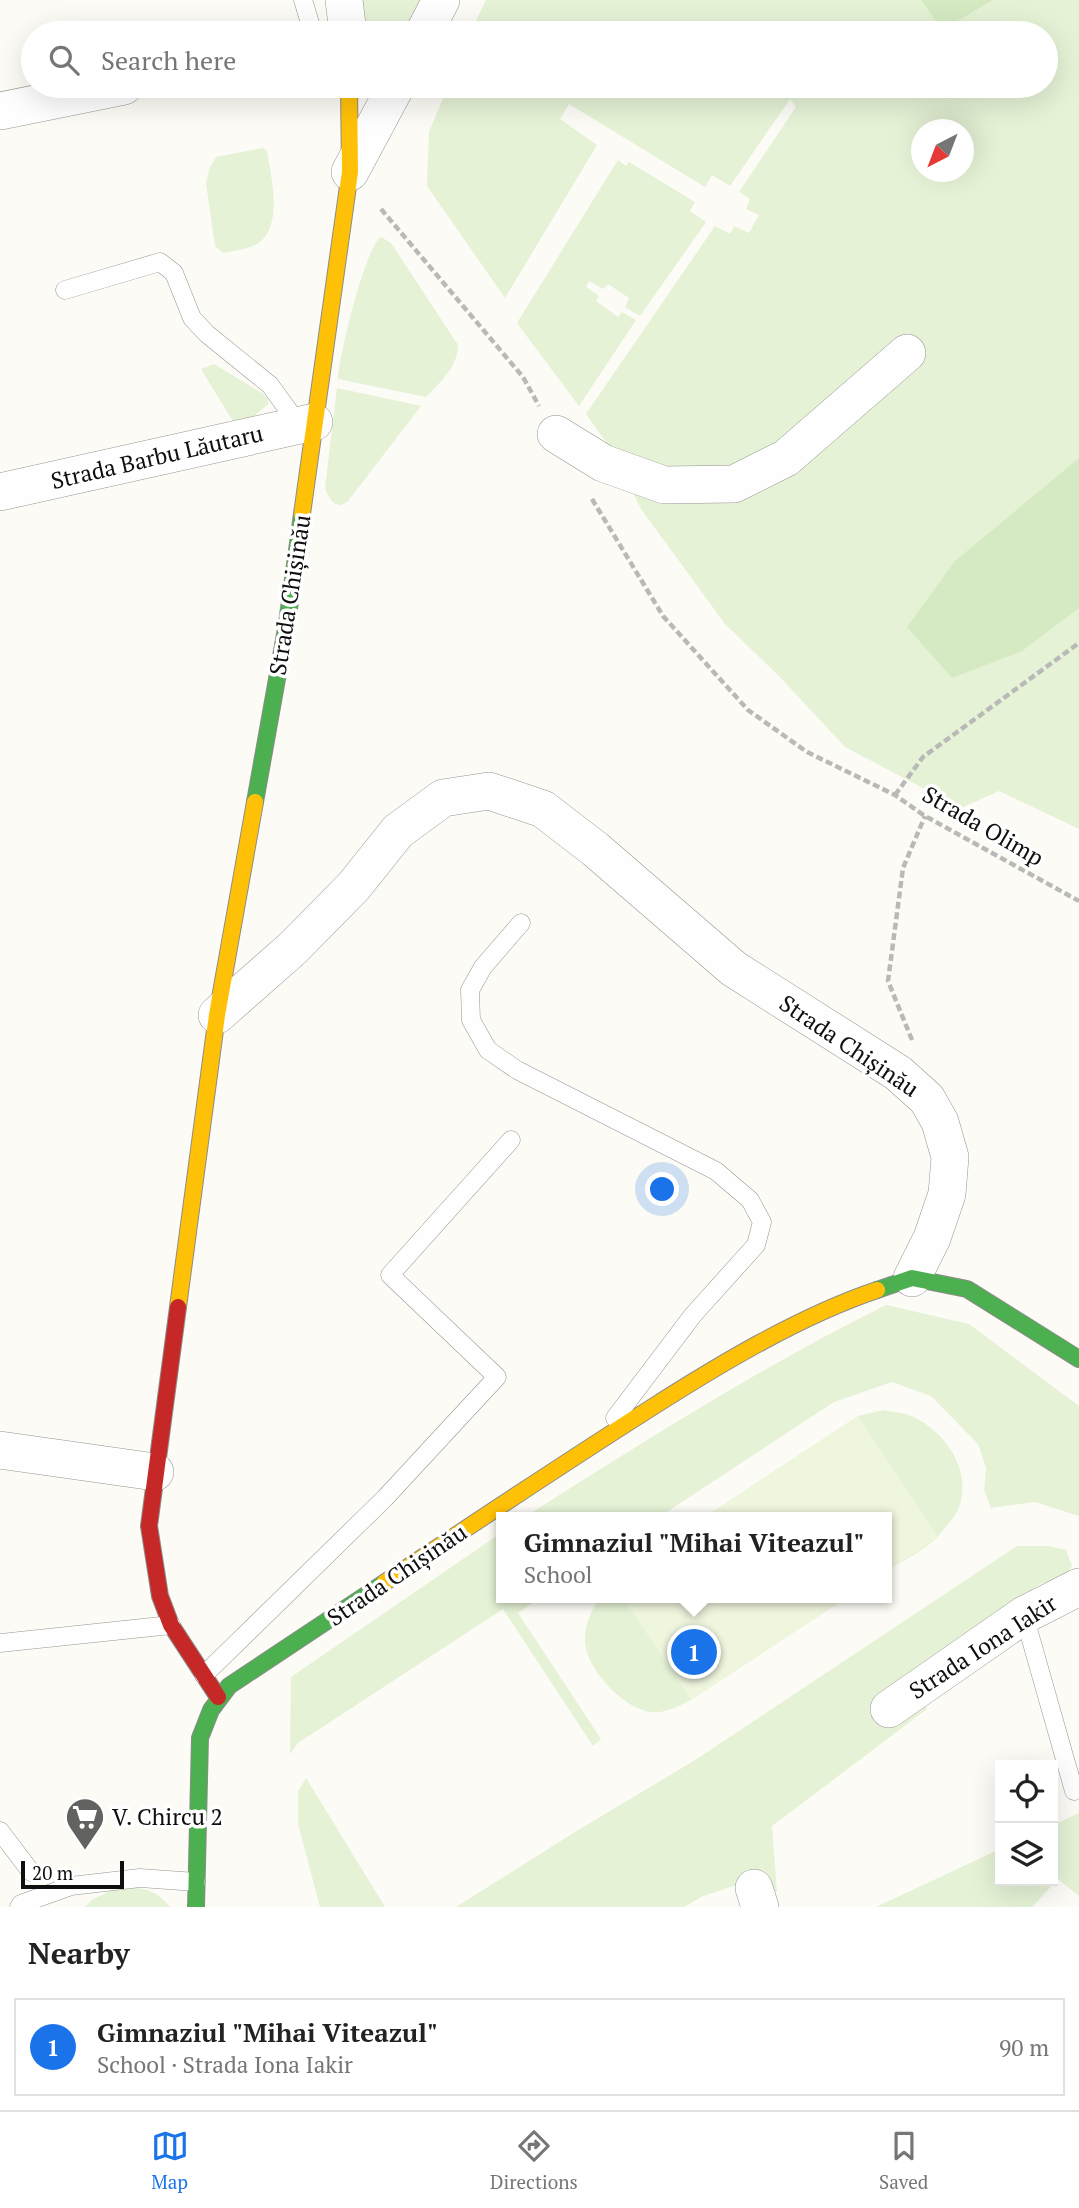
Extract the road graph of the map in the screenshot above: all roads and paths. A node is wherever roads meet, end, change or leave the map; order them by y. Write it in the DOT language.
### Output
graph roads {
  1 [pos="303,0"];
  2 [pos="344,0"];
  3 [pos="441,0"];
  4 [pos="309,21"];
  5 [pos="347,21"];
  6 [pos="430,21"];
  7 [pos="64,98"];
  8 [pos="349,98"];
  9 [pos="390,98"];
  10 [pos="0,111"];
  11 [pos="350,172"];
  12 [pos="65,290"];
  13 [pos="907,353"];
  14 [pos="307,424"];
  15 [pos="556,434"];
  16 [pos="0,492"];
  17 [pos="1079,643"];
  18 [pos="925,816"];
  19 [pos="1079,901"];
  20 [pos="521,923"];
  21 [pos="216,1015"];
  22 [pos="927,1099"];
  23 [pos="511,1140"];
  24 [pos="912,1278"];
  25 [pos="1079,1359"];
  26 [pos="597,1442"];
  27 [pos="0,1450"];
  28 [pos="155,1472"];
  29 [pos="1079,1587"];
  30 [pos="1024,1615"];
  31 [pos="171,1625"];
  32 [pos="0,1643"];
  33 [pos="204,1675"];
  34 [pos="218,1697"];
  35 [pos="889,1709"];
  36 [pos="1074,1791"];
  37 [pos="0,1831"];
  38 [pos="31,1872"];
  39 [pos="196,1882"];
  40 [pos="19,1907"];
  41 [pos="196,1907"];
  1 -- 4 [label="lane"];
  2 -- 5 [label="street"];
  3 -- 6 [label="street"];
  7 -- 10 [label="street"];
  8 -- 11 [label="street, Strada Chișinău"];
  9 -- 11 [label="street"];
  11 -- 14 [label="street, Strada Chișinău"];
  12 -- 14 [label="lane"];
  13 -- 15 [label="street"];
  14 -- 16 [label="street, Strada Barbu Lăutaru"];
  14 -- 21 [label="street, Strada Chișinău"];
  17 -- 18 [label="path, Strada Olimp"];
  18 -- 19 [label="path, Strada Olimp"];
  18 -- 22 [label="path"];
  20 -- 26 [label="lane"];
  21 -- 22 [label="street, Strada Chișinău"];
  21 -- 28 [label="street, Strada Chișinău"];
  22 -- 24 [label="street, Strada Chișinău"];
  23 -- 33 [label="lane"];
  24 -- 25 [label="street"];
  24 -- 26 [label="street, Strada Chișinău"];
  26 -- 34 [label="street, Strada Chișinău"];
  27 -- 28 [label="street"];
  28 -- 31 [label="street, Strada Chișinău"];
  29 -- 30 [label="street, Strada Iona Iakir"];
  30 -- 35 [label="street, Strada Iona Iakir"];
  30 -- 36 [label="lane"];
  31 -- 32 [label="lane"];
  31 -- 33 [label="street, Strada Chișinău"];
  33 -- 34 [label="street, Strada Chișinău"];
  34 -- 39 [label="street, Strada Chișinău"];
  37 -- 38 [label="lane"];
  39 -- 40 [label="lane"];
  39 -- 41 [label="street, Strada Chișinău"];
}
